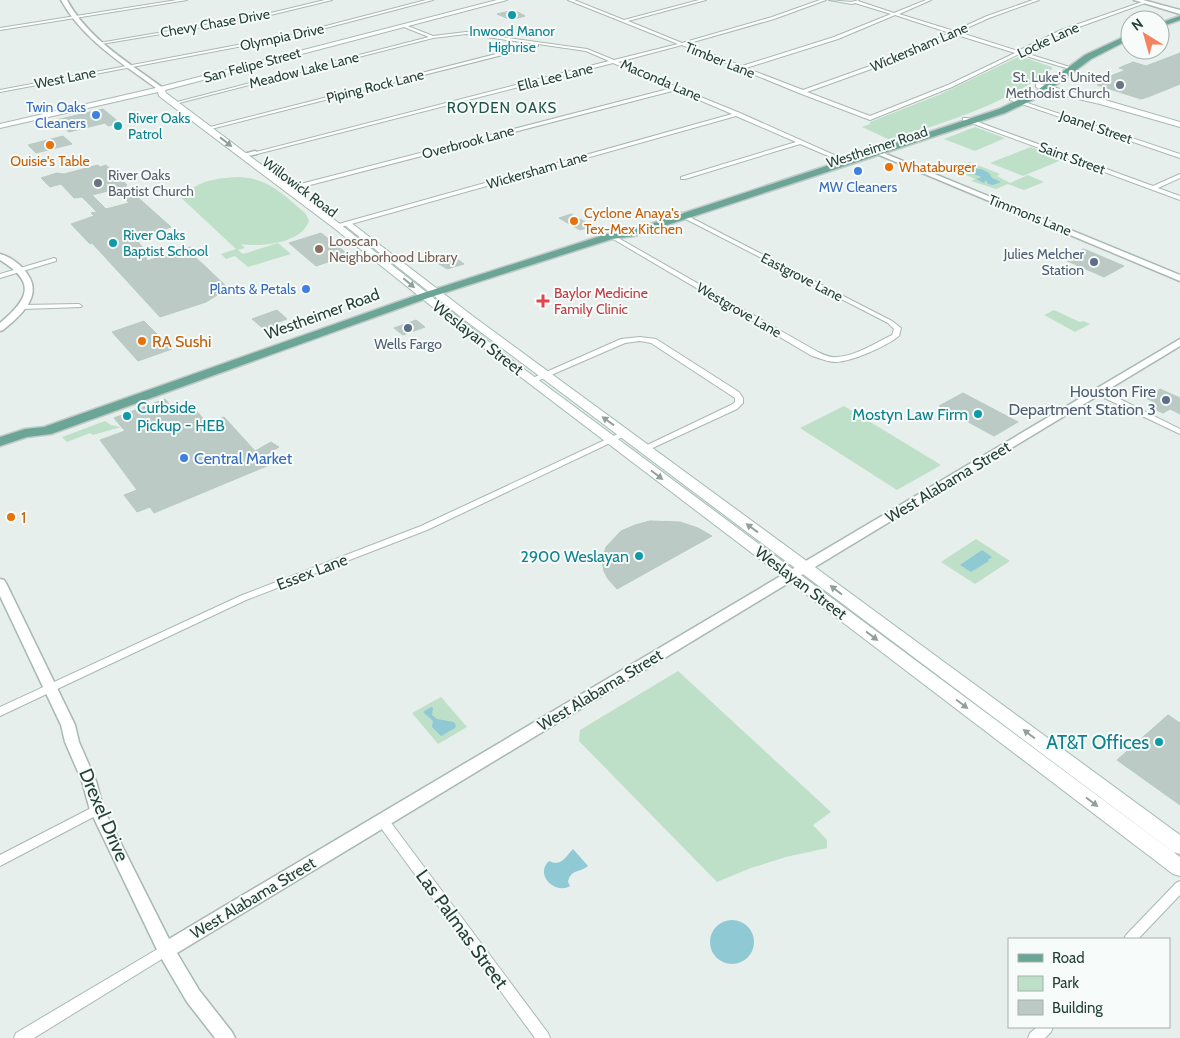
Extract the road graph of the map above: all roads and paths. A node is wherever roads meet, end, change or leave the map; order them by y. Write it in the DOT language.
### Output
graph roads {
  1 [pos="64,0"];
  2 [pos="178,0"];
  3 [pos="185,0"];
  4 [pos="330,0"];
  5 [pos="431,0"];
  6 [pos="504,0"];
  7 [pos="573,0"];
  8 [pos="704,0"];
  9 [pos="824,0"];
  10 [pos="831,0"];
  11 [pos="929,0"];
  12 [pos="1037,0"];
  13 [pos="1137,0"];
  14 [pos="856,1"];
  15 [pos="1146,2"];
  16 [pos="1180,12"];
  17 [pos="895,14"];
  18 [pos="73,17"];
  19 [pos="624,21"];
  20 [pos="405,26"];
  21 [pos="0,29"];
  22 [pos="952,32"];
  23 [pos="1120,35"];
  24 [pos="433,37"];
  25 [pos="1120,39"];
  26 [pos="100,43"];
  27 [pos="1106,43"];
  28 [pos="541,44"];
  29 [pos="682,44"];
  30 [pos="1017,53"];
  31 [pos="618,61"];
  32 [pos="131,66"];
  33 [pos="1062,67"];
  34 [pos="741,68"];
  35 [pos="1072,69"];
  36 [pos="1045,86"];
  37 [pos="679,88"];
  38 [pos="161,89"];
  39 [pos="0,91"];
  40 [pos="801,92"];
  41 [pos="1012,99"];
  42 [pos="184,101"];
  43 [pos="1022,102"];
  44 [pos="175,104"];
  45 [pos="738,114"];
  46 [pos="870,118"];
  47 [pos="969,121"];
  48 [pos="1177,122"];
  49 [pos="0,126"];
  50 [pos="219,126"];
  51 [pos="209,128"];
  52 [pos="921,136"];
  53 [pos="801,142"];
  54 [pos="885,145"];
  55 [pos="879,153"];
  56 [pos="249,156"];
  57 [pos="1180,156"];
  58 [pos="845,161"];
  59 [pos="1180,176"];
  60 [pos="683,178"];
  61 [pos="298,186"];
  62 [pos="1154,188"];
  63 [pos="287,189"];
  64 [pos="1180,198"];
  65 [pos="680,214"];
  66 [pos="348,223"];
  67 [pos="337,226"];
  68 [pos="611,236"];
  69 [pos="0,256"];
  70 [pos="54,260"];
  71 [pos="21,270"];
  72 [pos="0,276"];
  73 [pos="1180,278"];
  74 [pos="430,294"];
  75 [pos="80,306"];
  76 [pos="23,307"];
  77 [pos="0,328"];
  78 [pos="1180,342"];
  79 [pos="873,347"];
  80 [pos="544,374"];
  81 [pos="532,380"];
  82 [pos="1097,391"];
  83 [pos="46,431"];
  84 [pos="1180,432"];
  85 [pos="624,434"];
  86 [pos="611,440"];
  87 [pos="0,442"];
  88 [pos="646,449"];
  89 [pos="0,453"];
  90 [pos="806,567"];
  91 [pos="792,576"];
  92 [pos="1,588"];
  93 [pos="50,688"];
  94 [pos="0,712"];
  95 [pos="97,810"];
  96 [pos="382,820"];
  97 [pos="1180,846"];
  98 [pos="0,861"];
  99 [pos="1180,868"];
  100 [pos="1180,887"];
  101 [pos="1131,938"];
  102 [pos="166,950"];
  103 [pos="1045,1028"];
  104 [pos="21,1038"];
  105 [pos="226,1038"];
  106 [pos="543,1038"];
  107 [pos="1035,1038"];
  1 -- 18 [label="street, Willowick Road"];
  2 -- 3 [label="street"];
  2 -- 18 [label="street"];
  4 -- 26 [label="street, Chevy Chase Drive"];
  5 -- 32 [label="street, Olympia Drive"];
  6 -- 20 [label="main road, San Felipe Street"];
  7 -- 19 [label="street, Timber Lane"];
  8 -- 19 [label="street"];
  9 -- 29 [label="street, Ella Lee Lane"];
  10 -- 14 [label="street"];
  11 -- 17 [label="street"];
  12 -- 22 [label="street, Wickersham Lane"];
  13 -- 15 [label="street"];
  14 -- 17 [label="street"];
  15 -- 16 [label="street"];
  15 -- 30 [label="street, Locke Lane"];
  17 -- 22 [label="street"];
  17 -- 34 [label="street"];
  18 -- 21 [label="street"];
  18 -- 26 [label="street, Willowick Road"];
  19 -- 29 [label="street, Timber Lane"];
  20 -- 24 [label="street, Maconda Lane"];
  20 -- 38 [label="main road, San Felipe Street"];
  22 -- 30 [label="street"];
  22 -- 40 [label="street, Wickersham Lane"];
  23 -- 27 [label="main road, Westheimer Road"];
  24 -- 28 [label="street, Maconda Lane"];
  24 -- 42 [label="street, Meadow Lake Lane"];
  25 -- 27 [label="main road, Westheimer Road"];
  26 -- 32 [label="street, Willowick Road"];
  27 -- 33 [label="main road, Westheimer Road"];
  27 -- 35 [label="main road, Westheimer Road"];
  28 -- 31 [label="street, Maconda Lane"];
  28 -- 50 [label="street, Piping Rock Lane"];
  29 -- 31 [label="street, Ella Lee Lane"];
  29 -- 34 [label="street, Timber Lane"];
  30 -- 33 [label="street"];
  30 -- 46 [label="street, Locke Lane"];
  31 -- 37 [label="street, Maconda Lane"];
  31 -- 56 [label="street, Ella Lee Lane"];
  32 -- 38 [label="street, Willowick Road"];
  32 -- 39 [label="street, West Lane"];
  33 -- 35 [label="street"];
  33 -- 36 [label="main road, Westheimer Road"];
  34 -- 40 [label="street, Timber Lane"];
  35 -- 36 [label="main road, Westheimer Road"];
  36 -- 41 [label="main road, Westheimer Road"];
  36 -- 43 [label="main road, Westheimer Road"];
  36 -- 48 [label="main road"];
  37 -- 45 [label="street, Maconda Lane"];
  37 -- 61 [label="street, Overbrook Lane"];
  38 -- 42 [label="main road, Willowick Road"];
  38 -- 44 [label="main road, Willowick Road"];
  38 -- 49 [label="main road, San Felipe Street"];
  40 -- 46 [label="street, Timber Lane"];
  41 -- 43 [label="street, Joanel Street"];
  41 -- 47 [label="main road, Westheimer Road"];
  42 -- 44 [label="street, Meadow Lake Lane"];
  42 -- 50 [label="main road, Willowick Road"];
  43 -- 47 [label="main road, Westheimer Road"];
  43 -- 57 [label="street, Joanel Street"];
  44 -- 51 [label="main road, Willowick Road"];
  45 -- 53 [label="street, Maconda Lane"];
  45 -- 66 [label="street, Wickersham Lane"];
  47 -- 52 [label="main road, Westheimer Road"];
  47 -- 62 [label="street, Saint Street"];
  50 -- 51 [label="street, Piping Rock Lane"];
  50 -- 56 [label="main road, Willowick Road"];
  51 -- 56 [label="main road, Willowick Road, one-way"];
  52 -- 54 [label="main road, Westheimer Road"];
  52 -- 55 [label="main road, Westheimer Road"];
  53 -- 58 [label="street, Maconda Lane"];
  53 -- 60 [label="street"];
  54 -- 55 [label="main road"];
  54 -- 58 [label="main road, Westheimer Road"];
  55 -- 58 [label="main road, Westheimer Road"];
  55 -- 73 [label="street, Timmons Lane"];
  56 -- 61 [label="main road, Willowick Road"];
  56 -- 63 [label="main road, Willowick Road"];
  58 -- 65 [label="main road, Westheimer Road"];
  59 -- 62 [label="street"];
  61 -- 63 [label="street, Overbrook Lane"];
  61 -- 66 [label="main road, Willowick Road"];
  62 -- 64 [label="street, Saint Street"];
  63 -- 67 [label="main road, Willowick Road"];
  65 -- 68 [label="main road, Westheimer Road"];
  65 -- 79 [label="street, Eastgrove Lane"];
  66 -- 67 [label="street, Wickersham Lane"];
  66 -- 74 [label="main road, Willowick Road"];
  67 -- 74 [label="main road, Willowick Road, one-way"];
  68 -- 74 [label="main road, Westheimer Road"];
  68 -- 79 [label="street, Westgrove Lane"];
  69 -- 71 [label="street"];
  70 -- 71 [label="street"];
  71 -- 72 [label="street"];
  71 -- 76 [label="street"];
  74 -- 80 [label="main road, Weslayan Street"];
  74 -- 81 [label="main road, Weslayan Street"];
  74 -- 83 [label="main road, Westheimer Road"];
  75 -- 76 [label="street"];
  76 -- 77 [label="street"];
  78 -- 82 [label="street, West Alabama Street"];
  80 -- 81 [label="street"];
  85 -- 80 [label="main road, Weslayan Street, one-way"];
  80 -- 88 [label="street"];
  81 -- 86 [label="main road, Weslayan Street"];
  82 -- 84 [label="street"];
  82 -- 90 [label="street, West Alabama Street"];
  83 -- 87 [label="main road, Westheimer Road"];
  83 -- 89 [label="main road, Westheimer Road"];
  85 -- 86 [label="street, Essex Lane"];
  85 -- 88 [label="main road, Weslayan Street"];
  86 -- 91 [label="main road, Weslayan Street, one-way"];
  86 -- 93 [label="street, Essex Lane"];
  90 -- 88 [label="main road, Weslayan Street, one-way"];
  90 -- 91 [label="street, West Alabama Street"];
  97 -- 90 [label="main road, Weslayan Street, one-way"];
  91 -- 96 [label="street, West Alabama Street"];
  91 -- 99 [label="main road, Weslayan Street, one-way"];
  92 -- 93 [label="street, Drexel Drive"];
  93 -- 94 [label="street, Essex Lane"];
  93 -- 95 [label="street, Drexel Drive"];
  95 -- 98 [label="street"];
  95 -- 102 [label="street, Drexel Drive"];
  96 -- 102 [label="street, West Alabama Street"];
  96 -- 106 [label="street, Las Palmas Street"];
  100 -- 101 [label="street"];
  102 -- 104 [label="street, West Alabama Street"];
  102 -- 105 [label="street, Drexel Drive"];
  103 -- 107 [label="street"];
}
